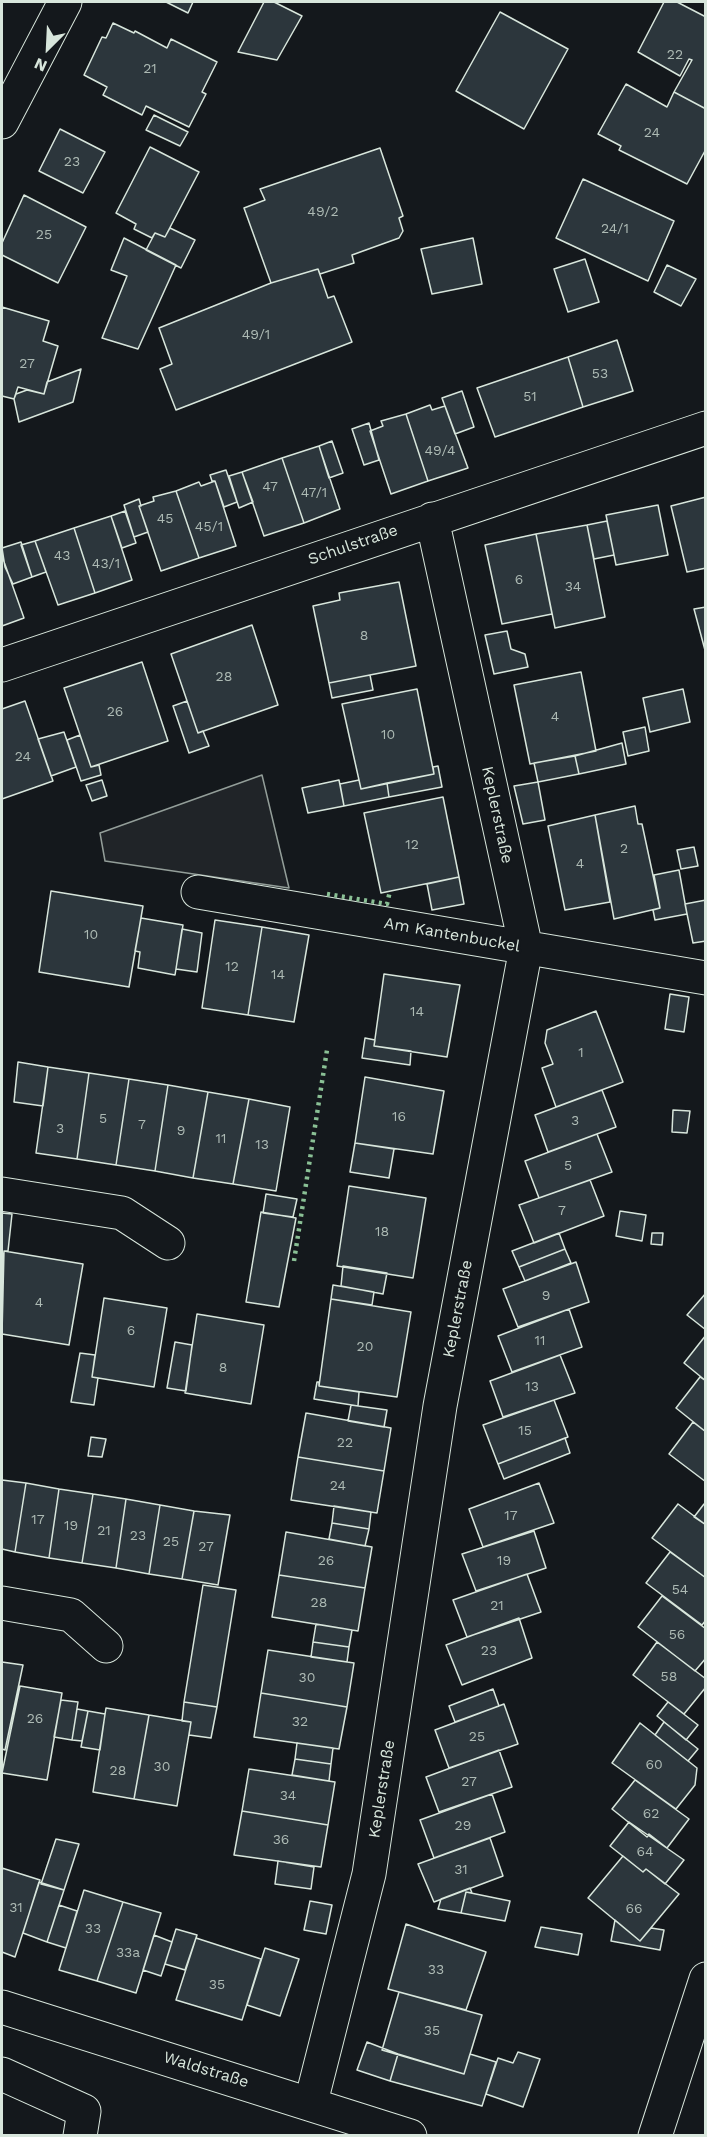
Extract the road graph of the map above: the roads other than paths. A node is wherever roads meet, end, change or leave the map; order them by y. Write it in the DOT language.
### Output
graph roads {
  1 [pos="64,2"];
  2 [pos="2,122"];
  3 [pos="705,428"];
  4 [pos="432,519"];
  5 [pos="2,665"];
  6 [pos="198,892"];
  7 [pos="526,948"];
  8 [pos="705,978"];
  9 [pos="2,1194"];
  10 [pos="168,1243"];
  11 [pos="2,1603"];
  12 [pos="106,1646"];
  13 [pos="705,1979"];
  14 [pos="2,2007"];
  15 [pos="2,2074"];
  16 [pos="311,2102"];
  17 [pos="80,2136"];
  18 [pos="410,2136"];
  19 [pos="655,2136"];
  1 -- 2 [label="street"];
  3 -- 4 [label="street, Schulstraße"];
  4 -- 5 [label="street, Schulstraße"];
  4 -- 7 [label="street, Keplerstraße"];
  6 -- 7 [label="street, Am Kantenbuckel"];
  7 -- 8 [label="street, Am Kantenbuckel"];
  7 -- 16 [label="street, Keplerstraße"];
  9 -- 10 [label="street"];
  11 -- 12 [label="street"];
  13 -- 19 [label="street"];
  14 -- 16 [label="street, Waldstraße"];
  15 -- 17 [label="street"];
  16 -- 18 [label="street, Waldstraße"];
}
